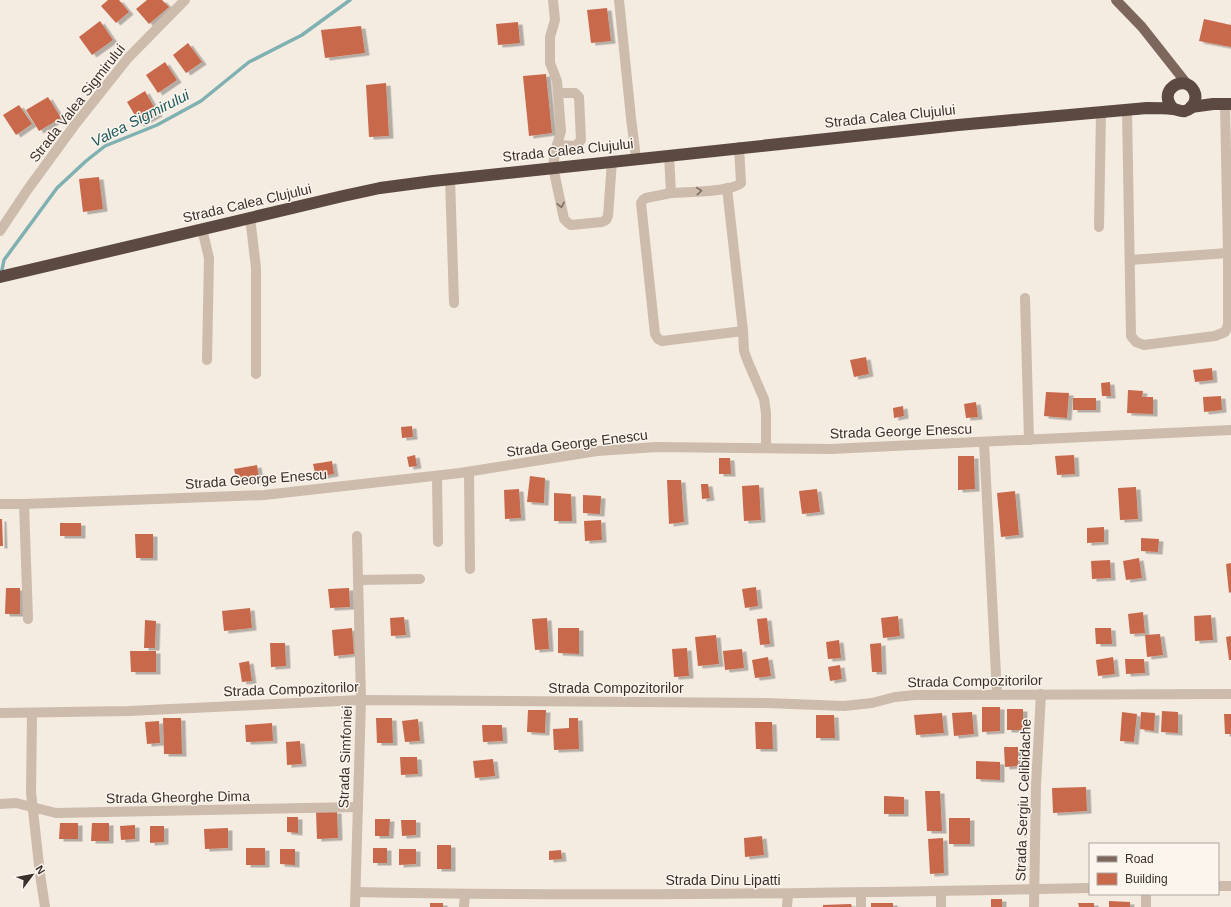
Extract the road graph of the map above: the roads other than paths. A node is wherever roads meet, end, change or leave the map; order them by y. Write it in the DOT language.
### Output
graph roads {
  1 [pos="185,0"];
  2 [pos="552,0"];
  3 [pos="619,0"];
  4 [pos="1116,0"];
  5 [pos="1168,61"];
  6 [pos="1187,84"];
  7 [pos="1174,86"];
  8 [pos="558,92"];
  9 [pos="1195,94"];
  10 [pos="1168,97"];
  11 [pos="1223,104"];
  12 [pos="1191,107"];
  13 [pos="1147,108"];
  14 [pos="1174,109"];
  15 [pos="1127,110"];
  16 [pos="1101,112"];
  17 [pos="557,145"];
  18 [pos="739,147"];
  19 [pos="669,154"];
  20 [pos="636,158"];
  21 [pos="612,161"];
  22 [pos="553,167"];
  23 [pos="450,178"];
  24 [pos="727,188"];
  25 [pos="671,194"];
  26 [pos="250,218"];
  27 [pos="1099,227"];
  28 [pos="202,229"];
  29 [pos="0,231"];
  30 [pos="1228,253"];
  31 [pos="1130,260"];
  32 [pos="0,277"];
  33 [pos="1025,298"];
  34 [pos="454,303"];
  35 [pos="743,331"];
  36 [pos="207,360"];
  37 [pos="256,374"];
  38 [pos="1231,430"];
  39 [pos="1029,440"];
  40 [pos="984,442"];
  41 [pos="766,448"];
  42 [pos="469,472"];
  43 [pos="437,476"];
  44 [pos="0,504"];
  45 [pos="24,504"];
  46 [pos="357,536"];
  47 [pos="438,542"];
  48 [pos="470,569"];
  49 [pos="420,579"];
  50 [pos="358,580"];
  51 [pos="28,619"];
  52 [pos="997,694"];
  53 [pos="1041,694"];
  54 [pos="1231,694"];
  55 [pos="361,700"];
  56 [pos="0,713"];
  57 [pos="32,713"];
  58 [pos="0,804"];
  59 [pos="358,807"];
  60 [pos="32,808"];
  61 [pos="1219,886"];
  62 [pos="1231,886"];
  63 [pos="1089,888"];
  64 [pos="1034,889"];
  65 [pos="941,891"];
  66 [pos="356,892"];
  67 [pos="861,892"];
  68 [pos="465,894"];
  69 [pos="788,894"];
  70 [pos="1146,895"];
  71 [pos="45,907"];
  72 [pos="355,907"];
  73 [pos="464,907"];
  74 [pos="788,907"];
  75 [pos="861,907"];
  76 [pos="941,907"];
  77 [pos="1034,907"];
  78 [pos="1146,907"];
  1 -- 29 [label="street, Strada Valea Sigmirului"];
  2 -- 8 [label="street"];
  3 -- 20 [label="street"];
  4 -- 5 [label="main road"];
  5 -- 6 [label="main road"];
  5 -- 7 [label="main road"];
  6 -- 7 [label="highway"];
  6 -- 9 [label="highway"];
  7 -- 10 [label="highway"];
  8 -- 17 [label="street"];
  8 -- 17 [label="street"];
  9 -- 11 [label="highway"];
  9 -- 12 [label="highway"];
  10 -- 13 [label="highway, Strada Calea Clujului"];
  10 -- 14 [label="highway"];
  11 -- 12 [label="highway, Strada Calea Clujului"];
  11 -- 30 [label="street"];
  12 -- 14 [label="highway, Strada Calea Clujului"];
  13 -- 14 [label="highway, Strada Calea Clujului"];
  13 -- 15 [label="highway, Strada Calea Clujului"];
  15 -- 16 [label="highway, Strada Calea Clujului"];
  15 -- 31 [label="street"];
  16 -- 18 [label="highway, Strada Calea Clujului"];
  16 -- 27 [label="street"];
  17 -- 22 [label="street"];
  18 -- 19 [label="highway, Strada Calea Clujului"];
  18 -- 24 [label="street"];
  19 -- 20 [label="highway, Strada Calea Clujului"];
  19 -- 25 [label="street"];
  20 -- 21 [label="highway, Strada Calea Clujului"];
  21 -- 22 [label="highway, Strada Calea Clujului"];
  22 -- 21 [label="street, one-way"];
  22 -- 23 [label="highway, Strada Calea Clujului"];
  23 -- 26 [label="highway, Strada Calea Clujului"];
  23 -- 34 [label="street"];
  25 -- 24 [label="street, one-way"];
  24 -- 35 [label="street"];
  25 -- 35 [label="street"];
  26 -- 28 [label="highway, Strada Calea Clujului"];
  26 -- 37 [label="street"];
  28 -- 32 [label="highway, Strada Calea Clujului"];
  28 -- 36 [label="street"];
  30 -- 31 [label="street"];
  30 -- 31 [label="street"];
  33 -- 39 [label="street"];
  35 -- 41 [label="street"];
  38 -- 39 [label="street, Strada George Enescu"];
  39 -- 40 [label="street, Strada George Enescu"];
  40 -- 41 [label="street, Strada George Enescu"];
  40 -- 52 [label="street"];
  41 -- 42 [label="street, Strada George Enescu"];
  42 -- 43 [label="street, Strada George Enescu"];
  42 -- 48 [label="street"];
  43 -- 45 [label="street, Strada George Enescu"];
  43 -- 47 [label="street"];
  44 -- 45 [label="street, Strada George Enescu"];
  45 -- 51 [label="street"];
  46 -- 50 [label="street, Strada Simfoniei"];
  49 -- 50 [label="street"];
  50 -- 55 [label="street, Strada Simfoniei"];
  52 -- 53 [label="street, Strada Compozitorilor"];
  52 -- 55 [label="street, Strada Compozitorilor"];
  53 -- 54 [label="street, Strada Compozitorilor"];
  53 -- 64 [label="street, Strada Sergiu Celibidache"];
  55 -- 57 [label="street, Strada Compozitorilor"];
  55 -- 59 [label="street, Strada Simfoniei"];
  56 -- 57 [label="street, Strada Compozitorilor"];
  57 -- 60 [label="street"];
  58 -- 60 [label="street, Strada Gheorghe Dima"];
  59 -- 60 [label="street, Strada Gheorghe Dima"];
  59 -- 66 [label="street, Strada Simfoniei"];
  60 -- 71 [label="street"];
  61 -- 62 [label="street"];
  63 -- 64 [label="street, Strada Dinu Lipatti"];
  64 -- 65 [label="street, Strada Dinu Lipatti"];
  64 -- 77 [label="street, Strada Sergiu Celibidache"];
  65 -- 67 [label="street, Strada Dinu Lipatti"];
  65 -- 76 [label="street"];
  66 -- 68 [label="street, Strada Dinu Lipatti"];
  66 -- 72 [label="street, Strada Simfoniei"];
  67 -- 69 [label="street, Strada Dinu Lipatti"];
  67 -- 75 [label="street"];
  68 -- 69 [label="street, Strada Dinu Lipatti"];
  68 -- 73 [label="street"];
  69 -- 74 [label="street"];
  70 -- 78 [label="street"];
}
